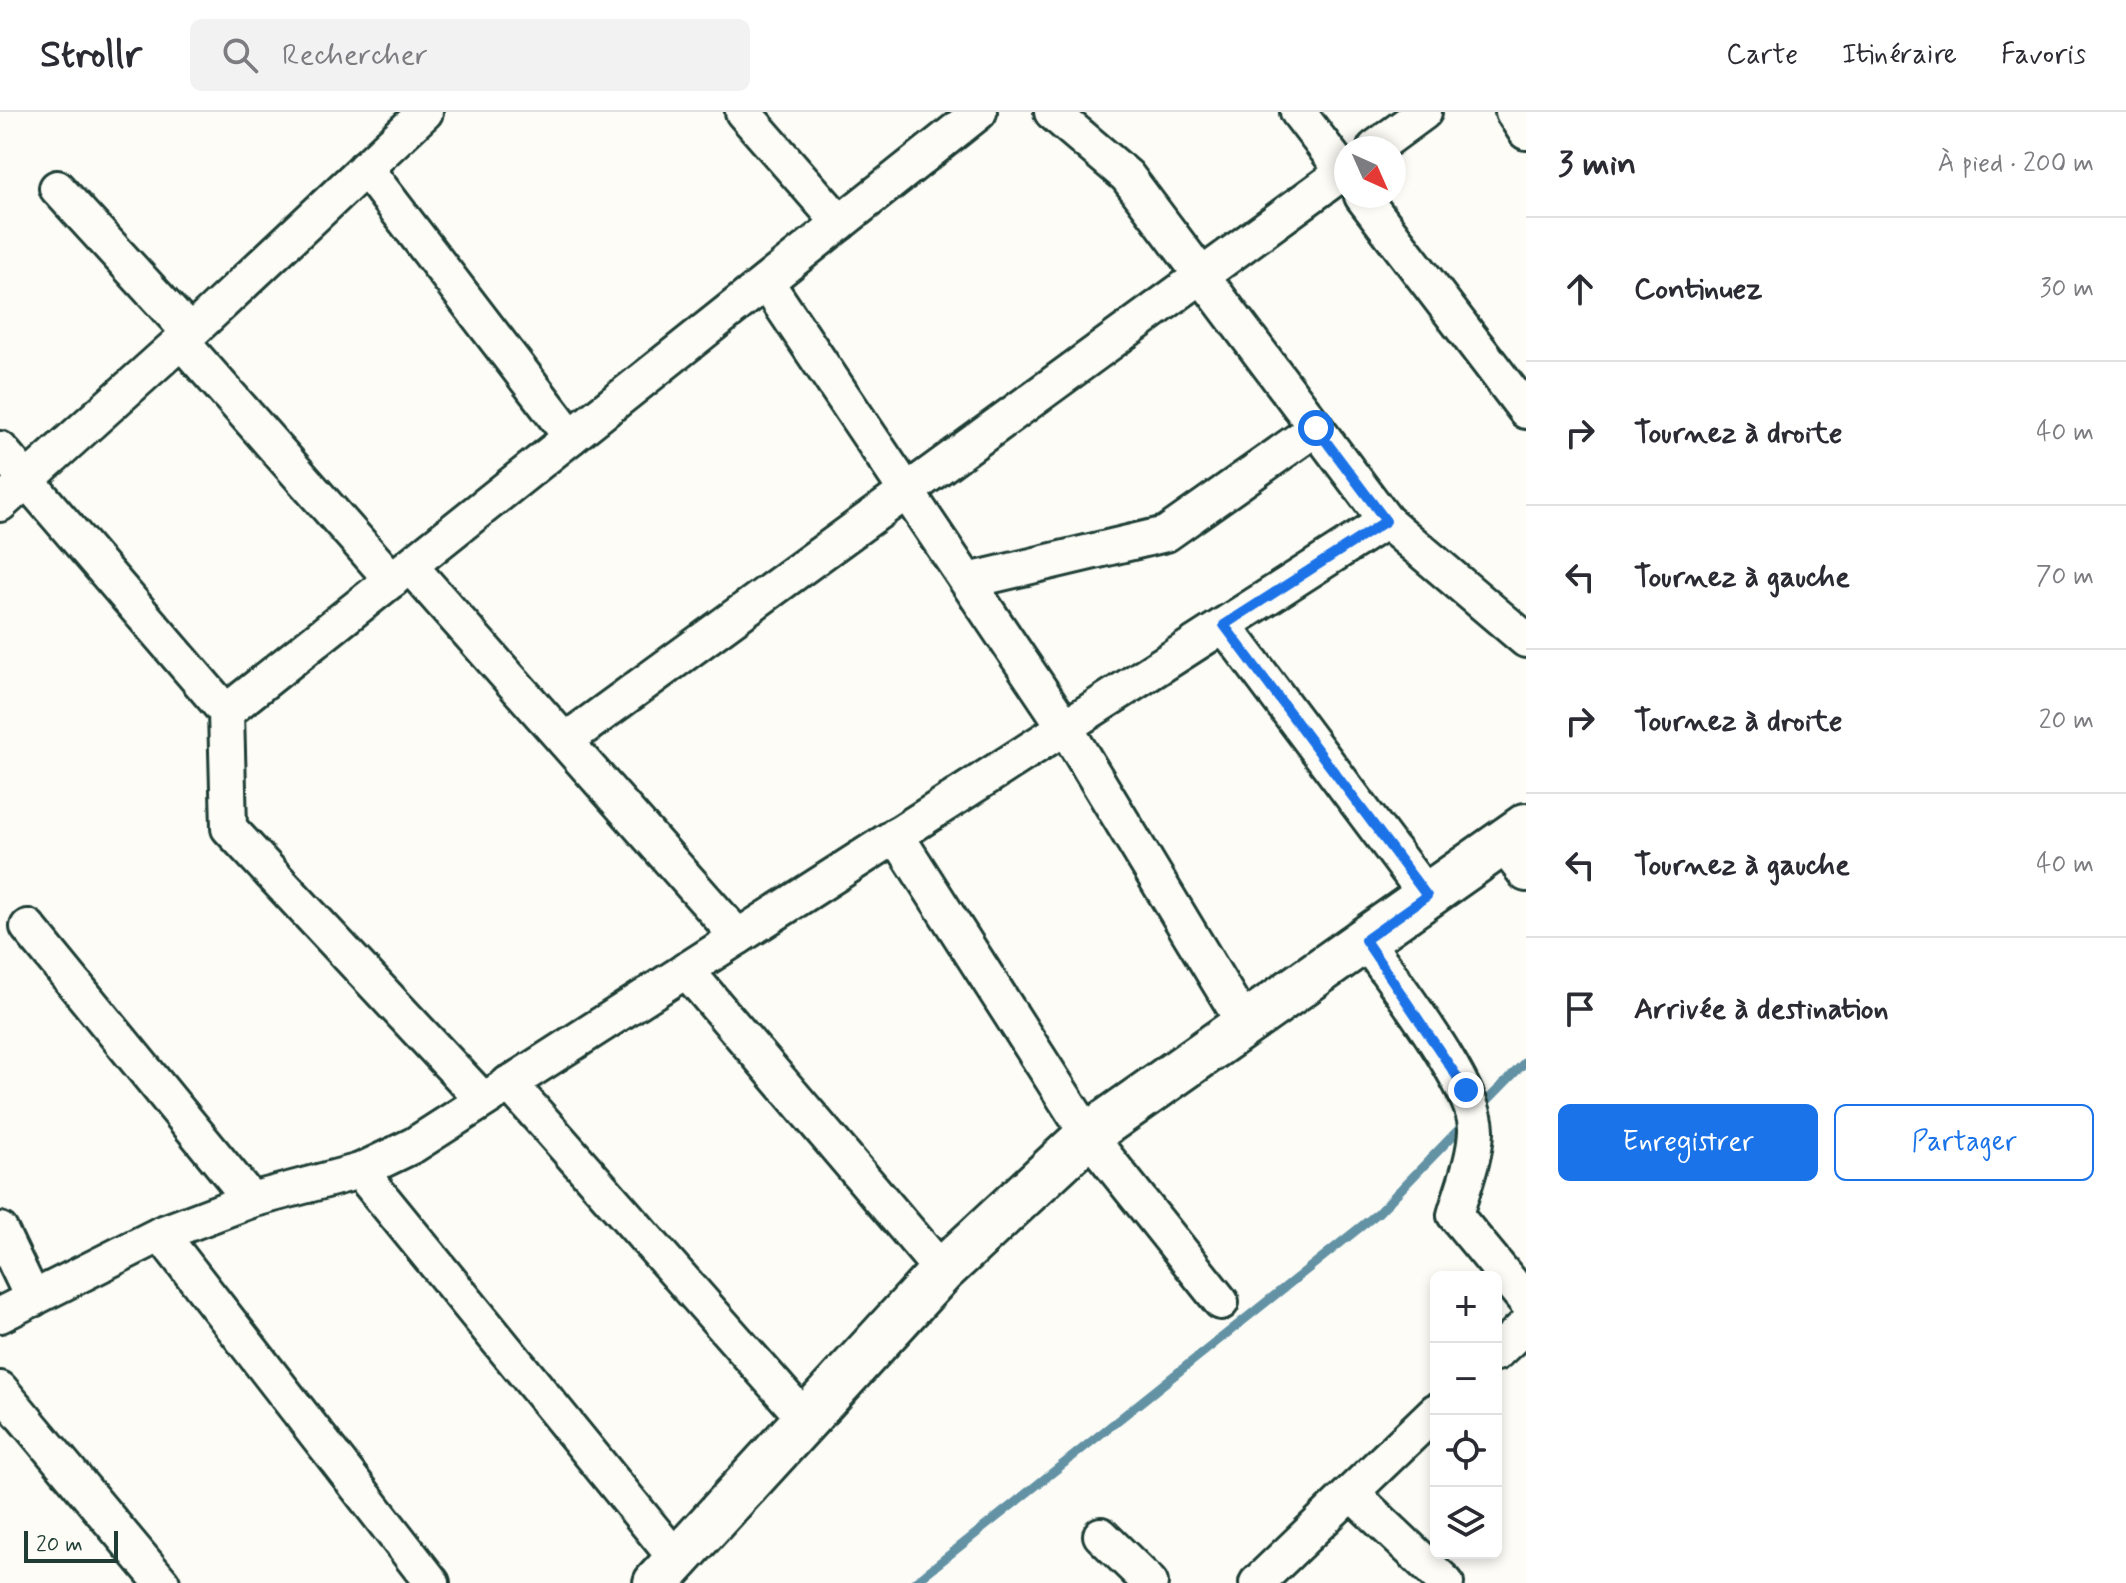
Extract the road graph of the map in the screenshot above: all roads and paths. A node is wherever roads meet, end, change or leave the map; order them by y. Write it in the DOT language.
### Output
graph roads {
  1 [pos="425,112"];
  2 [pos="743,112"];
  3 [pos="979,112"];
  4 [pos="1052,112"];
  5 [pos="1298,112"];
  6 [pos="1424,112"];
  7 [pos="1513,112"];
  8 [pos="1526,132"];
  9 [pos="1391,136"];
  10 [pos="1334,159"];
  11 [pos="365,168"];
  12 [pos="57,188"];
  13 [pos="1334,188"];
  14 [pos="1372,208"];
  15 [pos="840,223"];
  16 [pos="1202,275"];
  17 [pos="766,282"];
  18 [pos="186,337"];
  19 [pos="1526,411"];
  20 [pos="1316,428"];
  21 [pos="571,437"];
  22 [pos="0,449"];
  23 [pos="27,480"];
  24 [pos="907,491"];
  25 [pos="0,504"];
  26 [pos="1386,521"];
  27 [pos="401,573"];
  28 [pos="968,581"];
  29 [pos="1224,625"];
  30 [pos="1525,635"];
  31 [pos="226,712"];
  32 [pos="1065,727"];
  33 [pos="565,741"];
  34 [pos="896,835"];
  35 [pos="1518,848"];
  36 [pos="1427,896"];
  37 [pos="28,927"];
  38 [pos="738,937"];
  39 [pos="1365,940"];
  40 [pos="686,970"];
  41 [pos="1245,1025"];
  42 [pos="496,1092"];
  43 [pos="1088,1135"];
  44 [pos="360,1171"];
  45 [pos="251,1200"];
  46 [pos="0,1230"];
  47 [pos="161,1234"];
  48 [pos="942,1271"];
  49 [pos="33,1299"];
  50 [pos="1526,1301"];
  51 [pos="1221,1302"];
  52 [pos="0,1315"];
  53 [pos="1526,1325"];
  54 [pos="1502,1347"];
  55 [pos="0,1389"];
  56 [pos="1432,1415"];
  57 [pos="806,1420"];
  58 [pos="1351,1493"];
  59 [pos="1101,1535"];
  60 [pos="667,1572"];
  61 [pos="162,1583"];
  62 [pos="432,1583"];
  63 [pos="1150,1583"];
  64 [pos="1257,1583"];
  65 [pos="1446,1583"];
  1 -- 11 [label="street"];
  2 -- 15 [label="street"];
  3 -- 15 [label="street"];
  4 -- 16 [label="street"];
  5 -- 10 [label="street"];
  6 -- 9 [label="street"];
  7 -- 8 [label="street"];
  11 -- 18 [label="street"];
  11 -- 21 [label="street"];
  12 -- 18 [label="street"];
  13 -- 16 [label="street"];
  14 -- 19 [label="street"];
  15 -- 17 [label="street"];
  16 -- 20 [label="street"];
  16 -- 24 [label="street"];
  17 -- 21 [label="street"];
  17 -- 24 [label="street"];
  18 -- 23 [label="street"];
  18 -- 27 [label="street"];
  20 -- 26 [label="street"];
  20 -- 28 [label="street"];
  21 -- 27 [label="street"];
  22 -- 23 [label="street"];
  23 -- 25 [label="street"];
  23 -- 31 [label="street"];
  24 -- 28 [label="street"];
  24 -- 33 [label="street"];
  26 -- 29 [label="street"];
  26 -- 30 [label="street"];
  27 -- 31 [label="street"];
  27 -- 33 [label="street"];
  28 -- 32 [label="street"];
  29 -- 32 [label="street"];
  29 -- 36 [label="street"];
  31 -- 42 [label="street"];
  32 -- 34 [label="street"];
  32 -- 41 [label="street"];
  33 -- 38 [label="street"];
  34 -- 38 [label="street"];
  34 -- 43 [label="street"];
  35 -- 36 [label="street"];
  36 -- 39 [label="street"];
  37 -- 45 [label="street"];
  38 -- 40 [label="street"];
  39 -- 41 [label="street"];
  39 -- 50 [label="street"];
  40 -- 42 [label="street"];
  40 -- 48 [label="street"];
  41 -- 43 [label="street"];
  42 -- 44 [label="street"];
  42 -- 57 [label="street"];
  43 -- 48 [label="street"];
  43 -- 51 [label="street"];
  44 -- 45 [label="street"];
  44 -- 60 [label="street"];
  45 -- 47 [label="street"];
  46 -- 49 [label="street"];
  47 -- 49 [label="street"];
  47 -- 62 [label="street"];
  48 -- 57 [label="street"];
  49 -- 52 [label="street"];
  53 -- 54 [label="street"];
  55 -- 61 [label="street"];
  56 -- 58 [label="street"];
  57 -- 60 [label="street"];
  58 -- 64 [label="street"];
  58 -- 65 [label="street"];
  59 -- 63 [label="street"];
}
